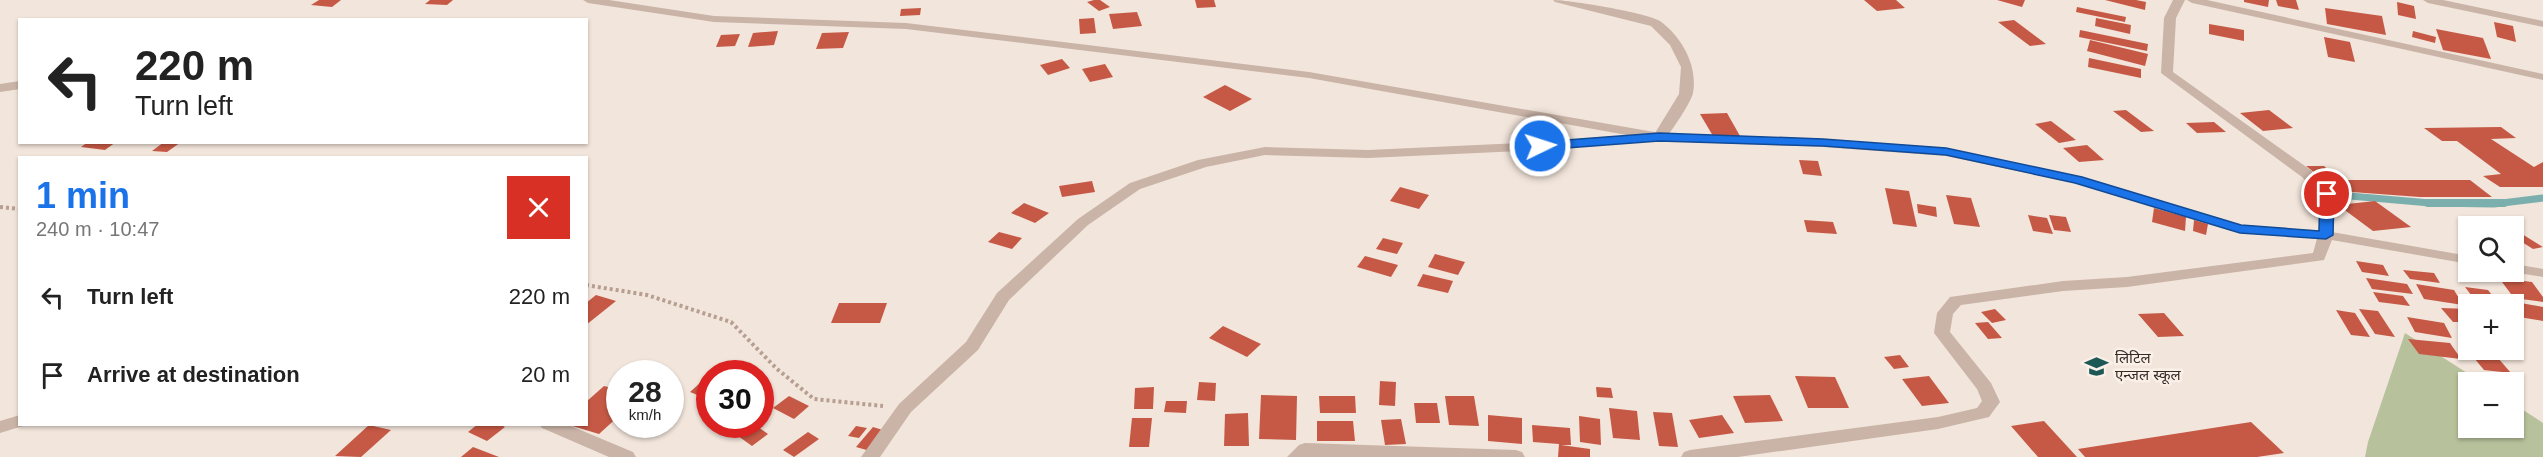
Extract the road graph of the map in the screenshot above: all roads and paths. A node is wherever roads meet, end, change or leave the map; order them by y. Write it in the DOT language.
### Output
graph roads {
  1 [pos="588,0"];
  2 [pos="1559,0"];
  3 [pos="2179,0"];
  4 [pos="2192,0"];
  5 [pos="2428,0"];
  6 [pos="2543,24"];
  7 [pos="2543,77"];
  8 [pos="18,85"];
  9 [pos="0,88"];
  10 [pos="1659,137"];
  11 [pos="0,207"];
  12 [pos="18,209"];
  13 [pos="2326,235"];
  14 [pos="2458,258"];
  15 [pos="2524,270"];
  16 [pos="2543,273"];
  17 [pos="588,285"];
  18 [pos="905,408"];
  19 [pos="18,422"];
  20 [pos="553,426"];
  21 [pos="0,427"];
  22 [pos="627,457"];
  23 [pos="870,457"];
  24 [pos="1296,457"];
  25 [pos="1510,457"];
  26 [pos="1690,457"];
  1 -- 10 [label="lane"];
  2 -- 10 [label="street"];
  3 -- 13 [label="street"];
  4 -- 7 [label="lane"];
  5 -- 6 [label="lane"];
  8 -- 9 [label="street"];
  10 -- 13 [label="lane"];
  10 -- 18 [label="street"];
  11 -- 12 [label="path"];
  13 -- 14 [label="lane"];
  13 -- 26 [label="street"];
  15 -- 16 [label="lane"];
  17 -- 18 [label="path"];
  18 -- 23 [label="street"];
  19 -- 21 [label="street"];
  20 -- 22 [label="street"];
  24 -- 25 [label="street"];
}
